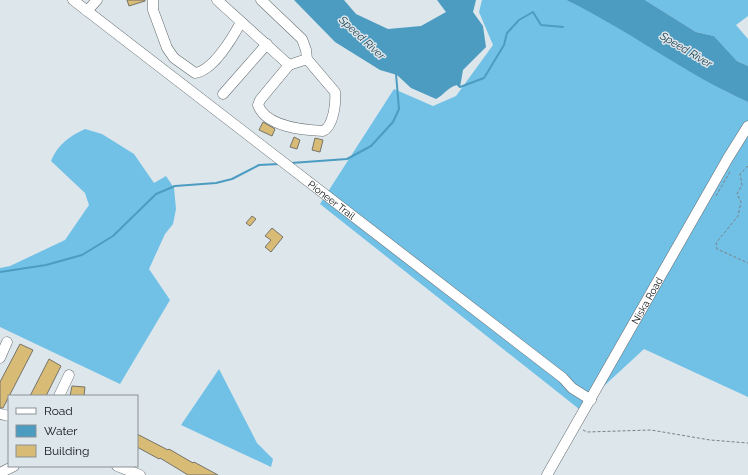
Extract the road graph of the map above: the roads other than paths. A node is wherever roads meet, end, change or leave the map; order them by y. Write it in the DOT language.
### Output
graph roads {
  1 [pos="74,0"];
  2 [pos="97,0"];
  3 [pos="153,0"];
  4 [pos="217,0"];
  5 [pos="261,0"];
  6 [pos="87,11"];
  7 [pos="241,22"];
  8 [pos="267,44"];
  9 [pos="306,59"];
  10 [pos="289,65"];
  11 [pos="223,94"];
  12 [pos="748,126"];
  13 [pos="7,342"];
  14 [pos="0,358"];
  15 [pos="69,375"];
  16 [pos="59,395"];
  17 [pos="591,400"];
  18 [pos="12,467"];
  19 [pos="120,467"];
  20 [pos="0,473"];
  21 [pos="140,475"];
  22 [pos="547,475"];
  1 -- 6 [label="street, Pioneer Trail"];
  2 -- 6 [label="street"];
  3 -- 7 [label="street"];
  4 -- 7 [label="street"];
  5 -- 9 [label="street"];
  6 -- 17 [label="street, Pioneer Trail"];
  7 -- 8 [label="street"];
  8 -- 10 [label="street"];
  8 -- 11 [label="street"];
  9 -- 10 [label="street"];
  9 -- 10 [label="street"];
  12 -- 17 [label="street, Niska Road"];
  13 -- 14 [label="street"];
  15 -- 16 [label="street"];
  17 -- 22 [label="street, Niska Road"];
  18 -- 20 [label="street"];
  19 -- 21 [label="street"];
}
